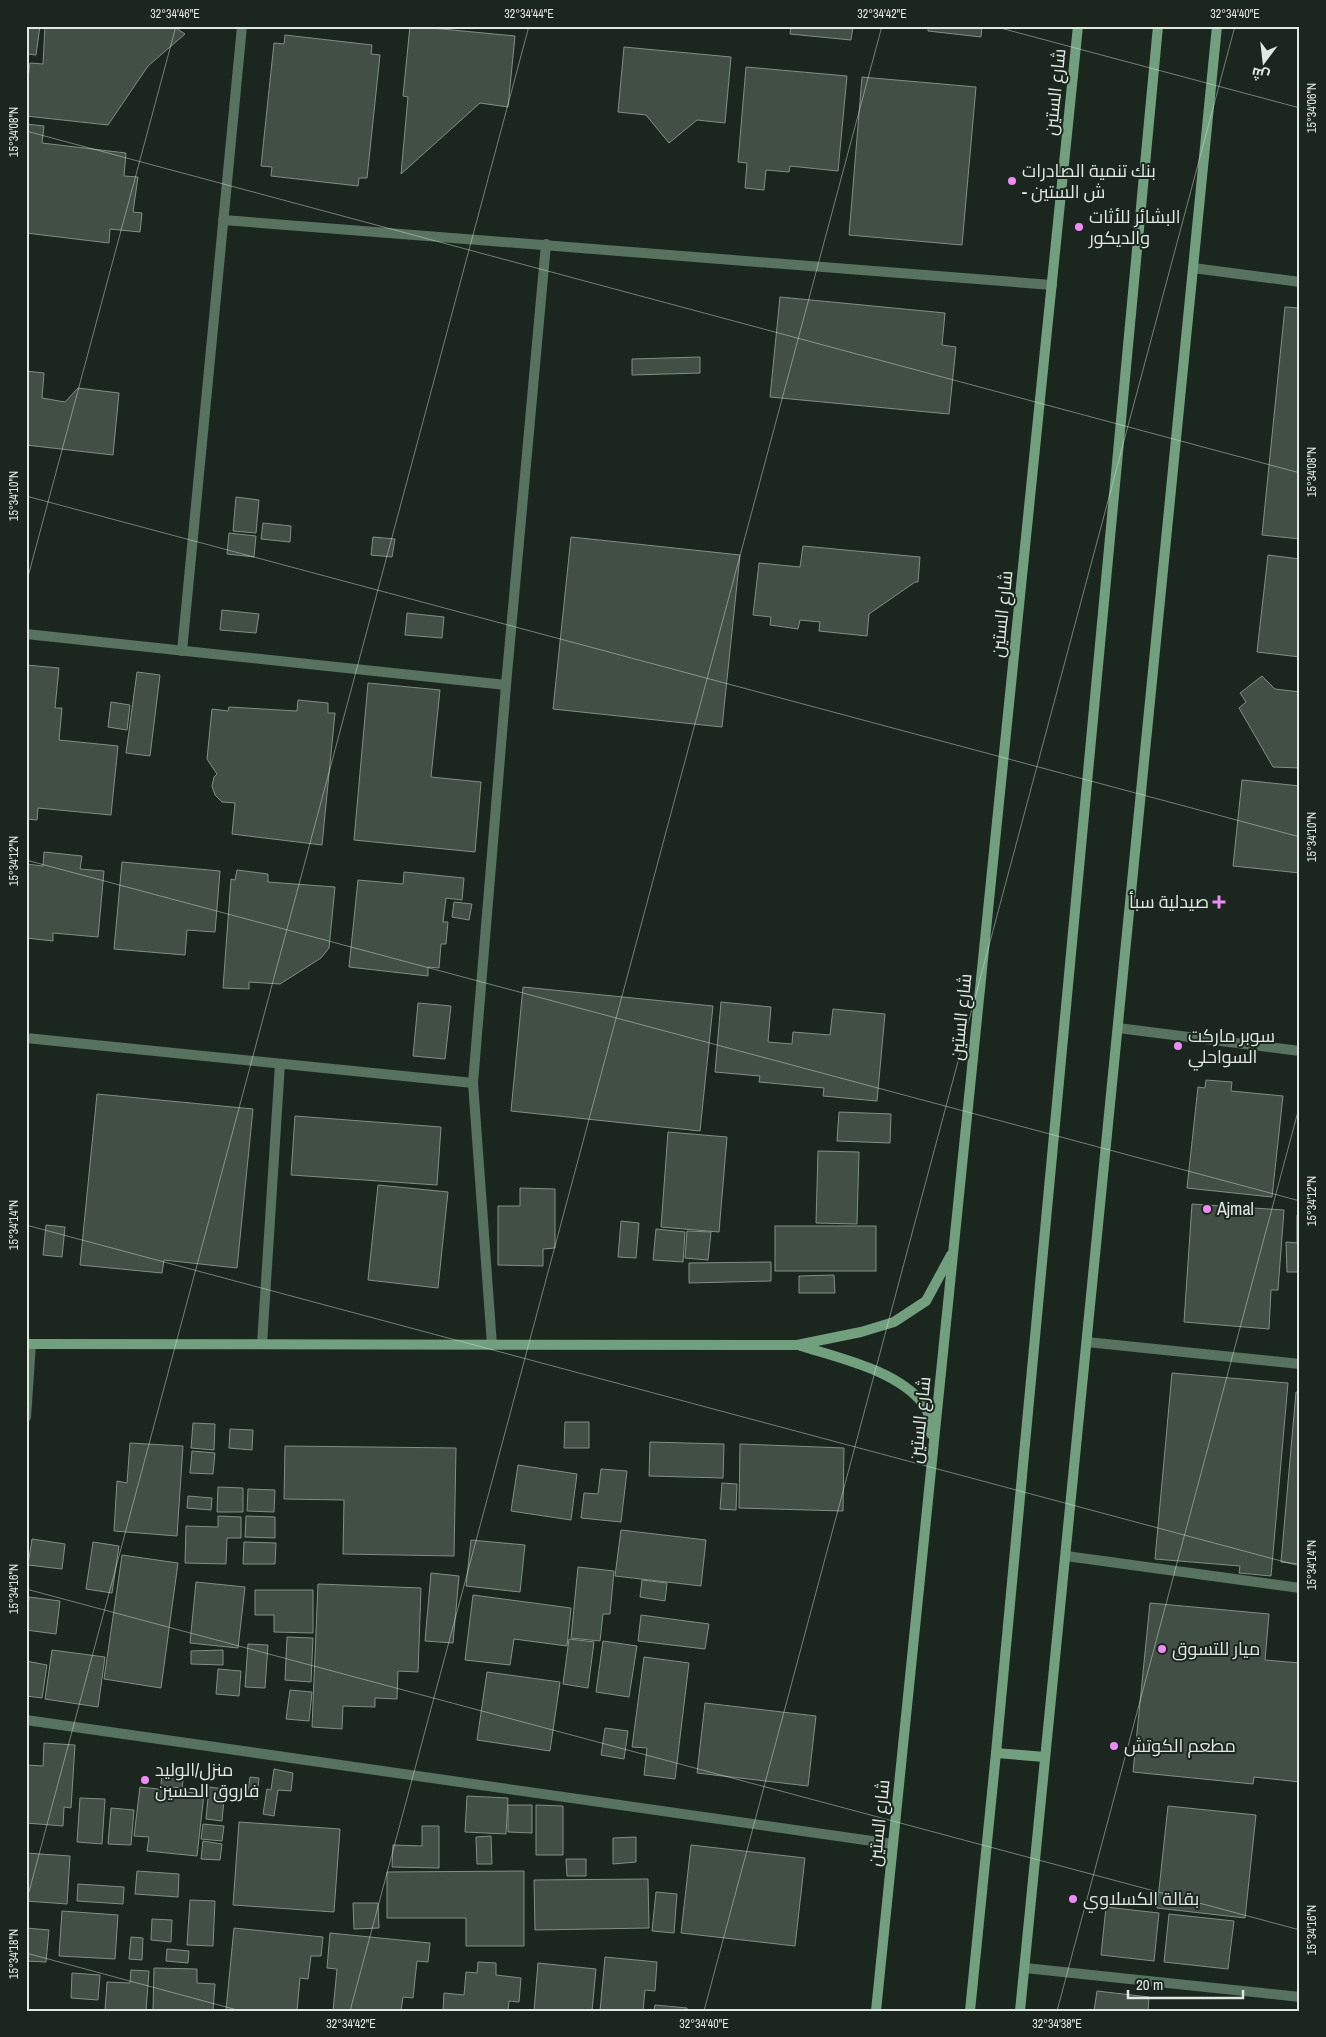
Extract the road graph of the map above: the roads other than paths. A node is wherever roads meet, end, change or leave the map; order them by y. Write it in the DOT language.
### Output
graph roads {
  1 [pos="242,26"];
  2 [pos="1078,26"];
  3 [pos="1158,26"];
  4 [pos="1217,26"];
  5 [pos="223,220"];
  6 [pos="546,244"];
  7 [pos="1193,268"];
  8 [pos="1300,282"];
  9 [pos="1052,285"];
  10 [pos="26,634"];
  11 [pos="182,651"];
  12 [pos="506,684"];
  13 [pos="1118,1028"];
  14 [pos="26,1038"];
  15 [pos="1300,1051"];
  16 [pos="280,1064"];
  17 [pos="473,1083"];
  18 [pos="954,1250"];
  19 [pos="1087,1342"];
  20 [pos="29,1344"];
  21 [pos="262,1344"];
  22 [pos="492,1345"];
  23 [pos="797,1345"];
  24 [pos="1300,1364"];
  25 [pos="26,1417"];
  26 [pos="934,1446"];
  27 [pos="1066,1556"];
  28 [pos="1300,1588"];
  29 [pos="26,1720"];
  30 [pos="996,1753"];
  31 [pos="1046,1757"];
  32 [pos="893,1844"];
  33 [pos="1025,1968"];
  34 [pos="1300,1998"];
  35 [pos="876,2011"];
  36 [pos="970,2011"];
  37 [pos="1020,2011"];
  1 -- 5 [label="street"];
  2 -- 9 [label="main road, شارع الستين"];
  3 -- 30 [label="main road"];
  4 -- 7 [label="main road"];
  5 -- 6 [label="street"];
  5 -- 11 [label="street"];
  6 -- 9 [label="street"];
  6 -- 12 [label="street"];
  7 -- 8 [label="street"];
  7 -- 13 [label="main road"];
  9 -- 18 [label="main road, شارع الستين"];
  10 -- 11 [label="street"];
  11 -- 12 [label="street"];
  12 -- 17 [label="street"];
  13 -- 15 [label="street"];
  13 -- 19 [label="main road"];
  14 -- 16 [label="street"];
  16 -- 17 [label="street"];
  16 -- 21 [label="street"];
  17 -- 22 [label="street"];
  18 -- 23 [label="main road"];
  18 -- 26 [label="main road, شارع الستين"];
  19 -- 24 [label="street"];
  19 -- 27 [label="main road"];
  20 -- 21 [label="main road"];
  20 -- 25 [label="street"];
  21 -- 22 [label="main road"];
  22 -- 23 [label="main road"];
  23 -- 26 [label="main road"];
  26 -- 32 [label="main road, شارع الستين"];
  27 -- 28 [label="street"];
  27 -- 31 [label="main road"];
  29 -- 32 [label="street"];
  30 -- 31 [label="main road"];
  30 -- 36 [label="main road"];
  31 -- 33 [label="main road"];
  32 -- 35 [label="main road, شارع الستين"];
  33 -- 34 [label="street"];
  33 -- 37 [label="main road"];
}
